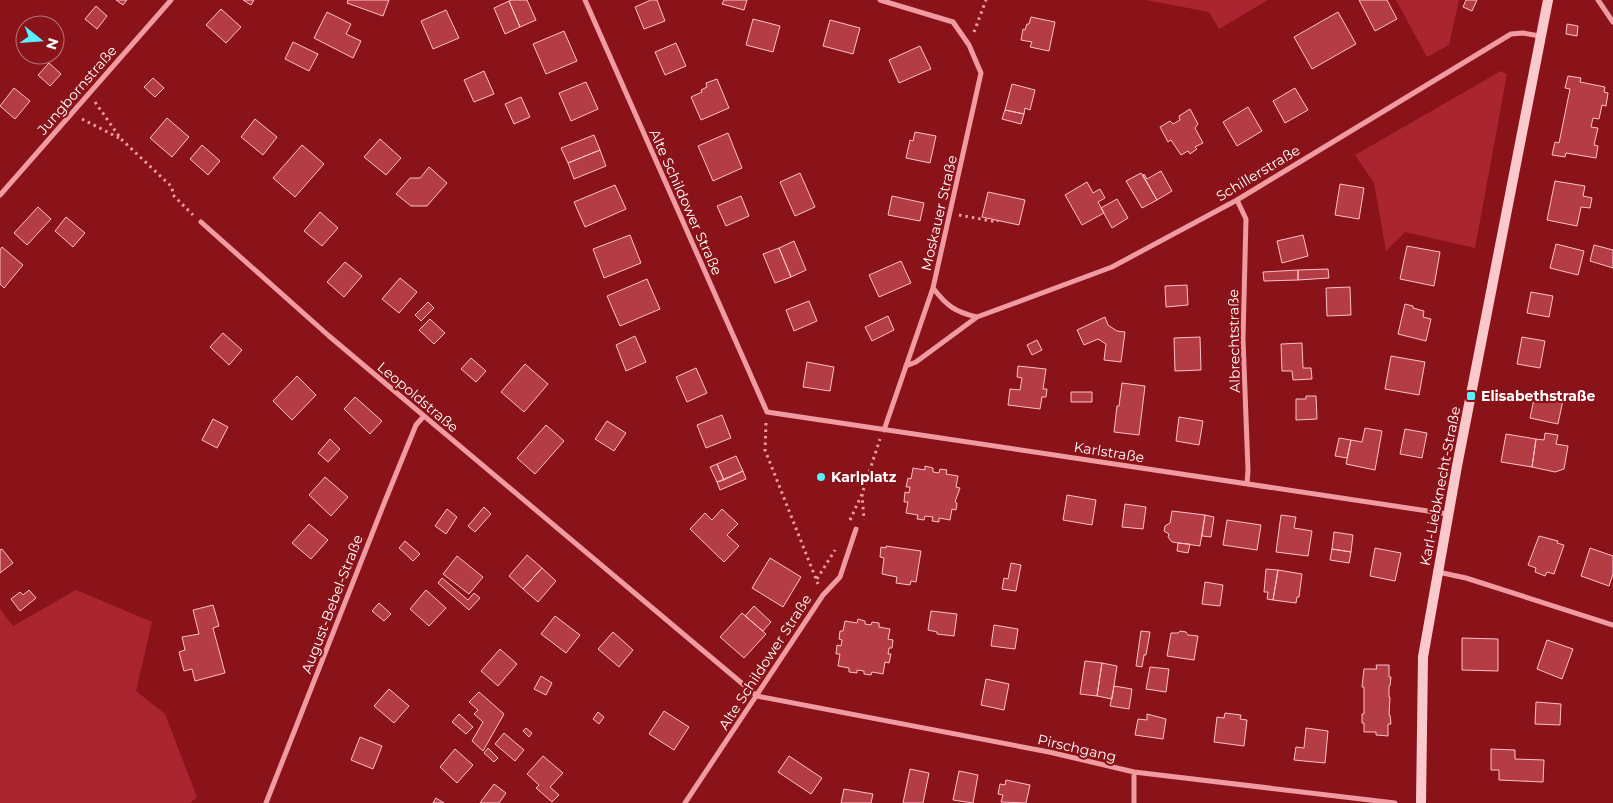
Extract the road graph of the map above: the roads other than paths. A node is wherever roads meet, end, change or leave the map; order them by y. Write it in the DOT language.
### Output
graph roads {
  1 [pos="171,0"];
  2 [pos="585,0"];
  3 [pos="880,0"];
  4 [pos="1548,0"];
  5 [pos="1598,0"];
  6 [pos="1613,22"];
  7 [pos="1540,36"];
  8 [pos="0,195"];
  9 [pos="1236,200"];
  10 [pos="201,222"];
  11 [pos="933,288"];
  12 [pos="977,317"];
  13 [pos="906,366"];
  14 [pos="767,412"];
  15 [pos="424,416"];
  16 [pos="884,430"];
  17 [pos="1247,484"];
  18 [pos="1448,514"];
  19 [pos="856,530"];
  20 [pos="1438,572"];
  21 [pos="1613,624"];
  22 [pos="757,696"];
  23 [pos="1134,772"];
  24 [pos="266,803"];
  25 [pos="685,803"];
  26 [pos="1134,803"];
  27 [pos="1395,803"];
  28 [pos="1421,803"];
  1 -- 8 [label="street, Jungbornstraße"];
  2 -- 14 [label="street, Alte Schildower Straße"];
  3 -- 11 [label="street, Moskauer Straße"];
  4 -- 7 [label="street, Karl-Liebknecht-Straße"];
  5 -- 6 [label="street"];
  7 -- 9 [label="street, Schillerstraße"];
  7 -- 18 [label="street, Karl-Liebknecht-Straße"];
  9 -- 12 [label="street, Schillerstraße"];
  9 -- 17 [label="street, Albrechtstraße"];
  10 -- 15 [label="street, Leopoldstraße"];
  11 -- 12 [label="street"];
  11 -- 13 [label="street, Moskauer Straße"];
  12 -- 13 [label="street, Schillerstraße"];
  13 -- 16 [label="street, Moskauer Straße"];
  14 -- 16 [label="street, Karlstraße"];
  15 -- 22 [label="street, Leopoldstraße"];
  15 -- 24 [label="street, August-Bebel-Straße"];
  16 -- 17 [label="street, Karlstraße"];
  17 -- 18 [label="street, Karlstraße"];
  18 -- 20 [label="street, Karl-Liebknecht-Straße"];
  19 -- 22 [label="street, Alte Schildower Straße"];
  20 -- 21 [label="street"];
  20 -- 28 [label="street, Karl-Liebknecht-Straße"];
  22 -- 23 [label="street, Pirschgang"];
  22 -- 25 [label="street, Alte Schildower Straße"];
  23 -- 26 [label="street"];
  23 -- 27 [label="street, Pirschgang"];
}
